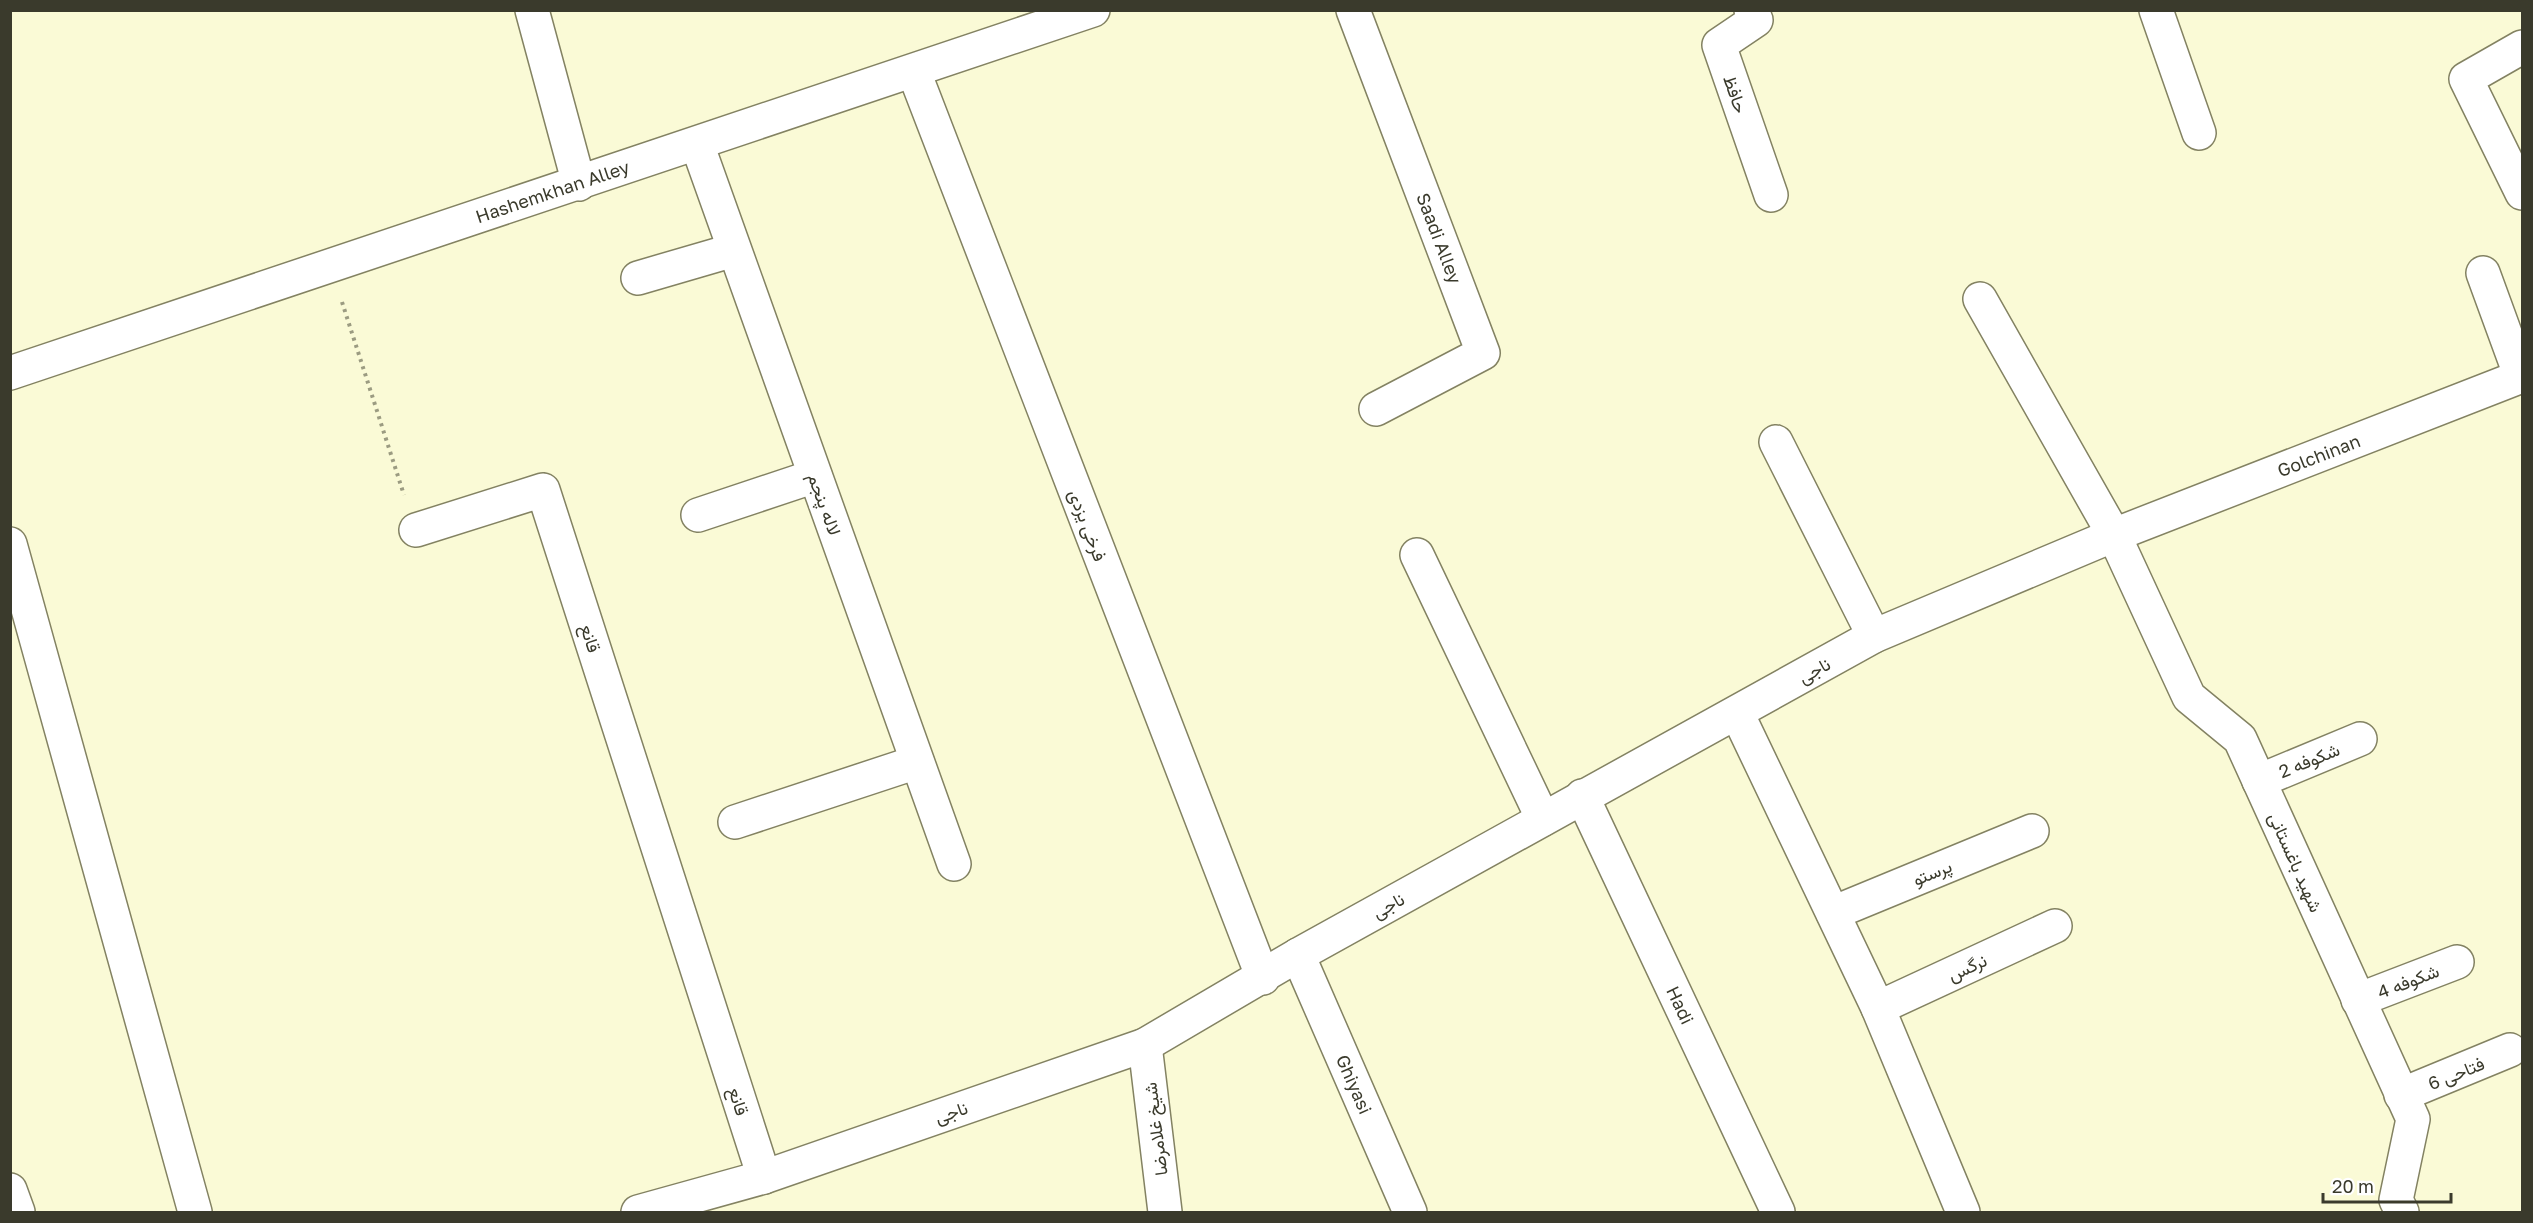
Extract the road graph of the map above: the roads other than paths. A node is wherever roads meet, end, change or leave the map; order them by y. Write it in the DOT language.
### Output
graph roads {
  1 [pos="532,10"];
  2 [pos="1093,10"];
  3 [pos="1353,10"];
  4 [pos="1751,10"];
  5 [pos="2156,10"];
  6 [pos="2523,47"];
  7 [pos="914,72"];
  8 [pos="2199,133"];
  9 [pos="697,144"];
  10 [pos="579,184"];
  11 [pos="2523,193"];
  12 [pos="1771,195"];
  13 [pos="734,250"];
  14 [pos="2483,273"];
  15 [pos="638,278"];
  16 [pos="1980,299"];
  17 [pos="10,373"];
  18 [pos="2522,376"];
  19 [pos="1376,410"];
  20 [pos="1776,442"];
  21 [pos="815,476"];
  22 [pos="698,515"];
  23 [pos="416,530"];
  24 [pos="2114,535"];
  25 [pos="10,544"];
  26 [pos="1417,555"];
  27 [pos="1874,636"];
  28 [pos="1737,713"];
  29 [pos="2360,739"];
  30 [pos="917,762"];
  31 [pos="2259,781"];
  32 [pos="1582,796"];
  33 [pos="1544,819"];
  34 [pos="735,822"];
  35 [pos="2032,831"];
  36 [pos="954,864"];
  37 [pos="1833,913"];
  38 [pos="2055,926"];
  39 [pos="1298,955"];
  40 [pos="2457,962"];
  41 [pos="1263,978"];
  42 [pos="2358,1000"];
  43 [pos="1878,1008"];
  44 [pos="1145,1045"];
  45 [pos="2510,1050"];
  46 [pos="2401,1095"];
  47 [pos="764,1177"];
  48 [pos="10,1190"];
  49 [pos="18,1212"];
  50 [pos="195,1212"];
  51 [pos="638,1212"];
  52 [pos="1166,1212"];
  53 [pos="1410,1212"];
  54 [pos="1778,1212"];
  55 [pos="1963,1212"];
  56 [pos="2402,1212"];
  1 -- 10 [label="street"];
  2 -- 7 [label="street, Hashemkhan Alley"];
  3 -- 19 [label="street, Saadi Alley"];
  4 -- 12 [label="street, حافظ"];
  5 -- 8 [label="street"];
  6 -- 11 [label="street"];
  7 -- 9 [label="street, Hashemkhan Alley"];
  7 -- 41 [label="street, فرخی یزدی"];
  9 -- 10 [label="street, Hashemkhan Alley"];
  9 -- 13 [label="street, لاله پنجم"];
  10 -- 17 [label="street, Hashemkhan Alley"];
  13 -- 15 [label="street"];
  13 -- 21 [label="street, لاله پنجم"];
  14 -- 18 [label="street"];
  16 -- 24 [label="street, شهید باغستانی"];
  18 -- 24 [label="street, Golchinan"];
  20 -- 27 [label="street"];
  21 -- 22 [label="street"];
  21 -- 30 [label="street, لاله پنجم"];
  23 -- 47 [label="street, قانع"];
  24 -- 27 [label="street, ناجی"];
  24 -- 31 [label="street, شهید باغستانی"];
  25 -- 50 [label="street"];
  26 -- 33 [label="street"];
  27 -- 28 [label="street, ناجی"];
  28 -- 32 [label="street, ناجی"];
  28 -- 37 [label="street"];
  29 -- 31 [label="street, شکوفه 2"];
  30 -- 34 [label="street"];
  30 -- 36 [label="street, لاله پنجم"];
  31 -- 42 [label="street, شهید باغستانی"];
  32 -- 33 [label="street, ناجی"];
  32 -- 54 [label="street, Hadi"];
  33 -- 39 [label="street, ناجی"];
  35 -- 37 [label="street, پرستو"];
  37 -- 43 [label="street"];
  38 -- 43 [label="street, نرگس"];
  39 -- 41 [label="street, ناجی"];
  39 -- 53 [label="street, Ghiyasi"];
  40 -- 42 [label="street, شکوفه 4"];
  41 -- 44 [label="street, ناجی"];
  42 -- 46 [label="street, شهید باغستانی"];
  43 -- 55 [label="street"];
  44 -- 47 [label="street, ناجی"];
  44 -- 52 [label="street, شیخ غلامرضا"];
  45 -- 46 [label="street, فتاحی 6"];
  46 -- 56 [label="street, شهید باغستانی"];
  47 -- 51 [label="street, ناجی"];
  48 -- 49 [label="street"];
}
